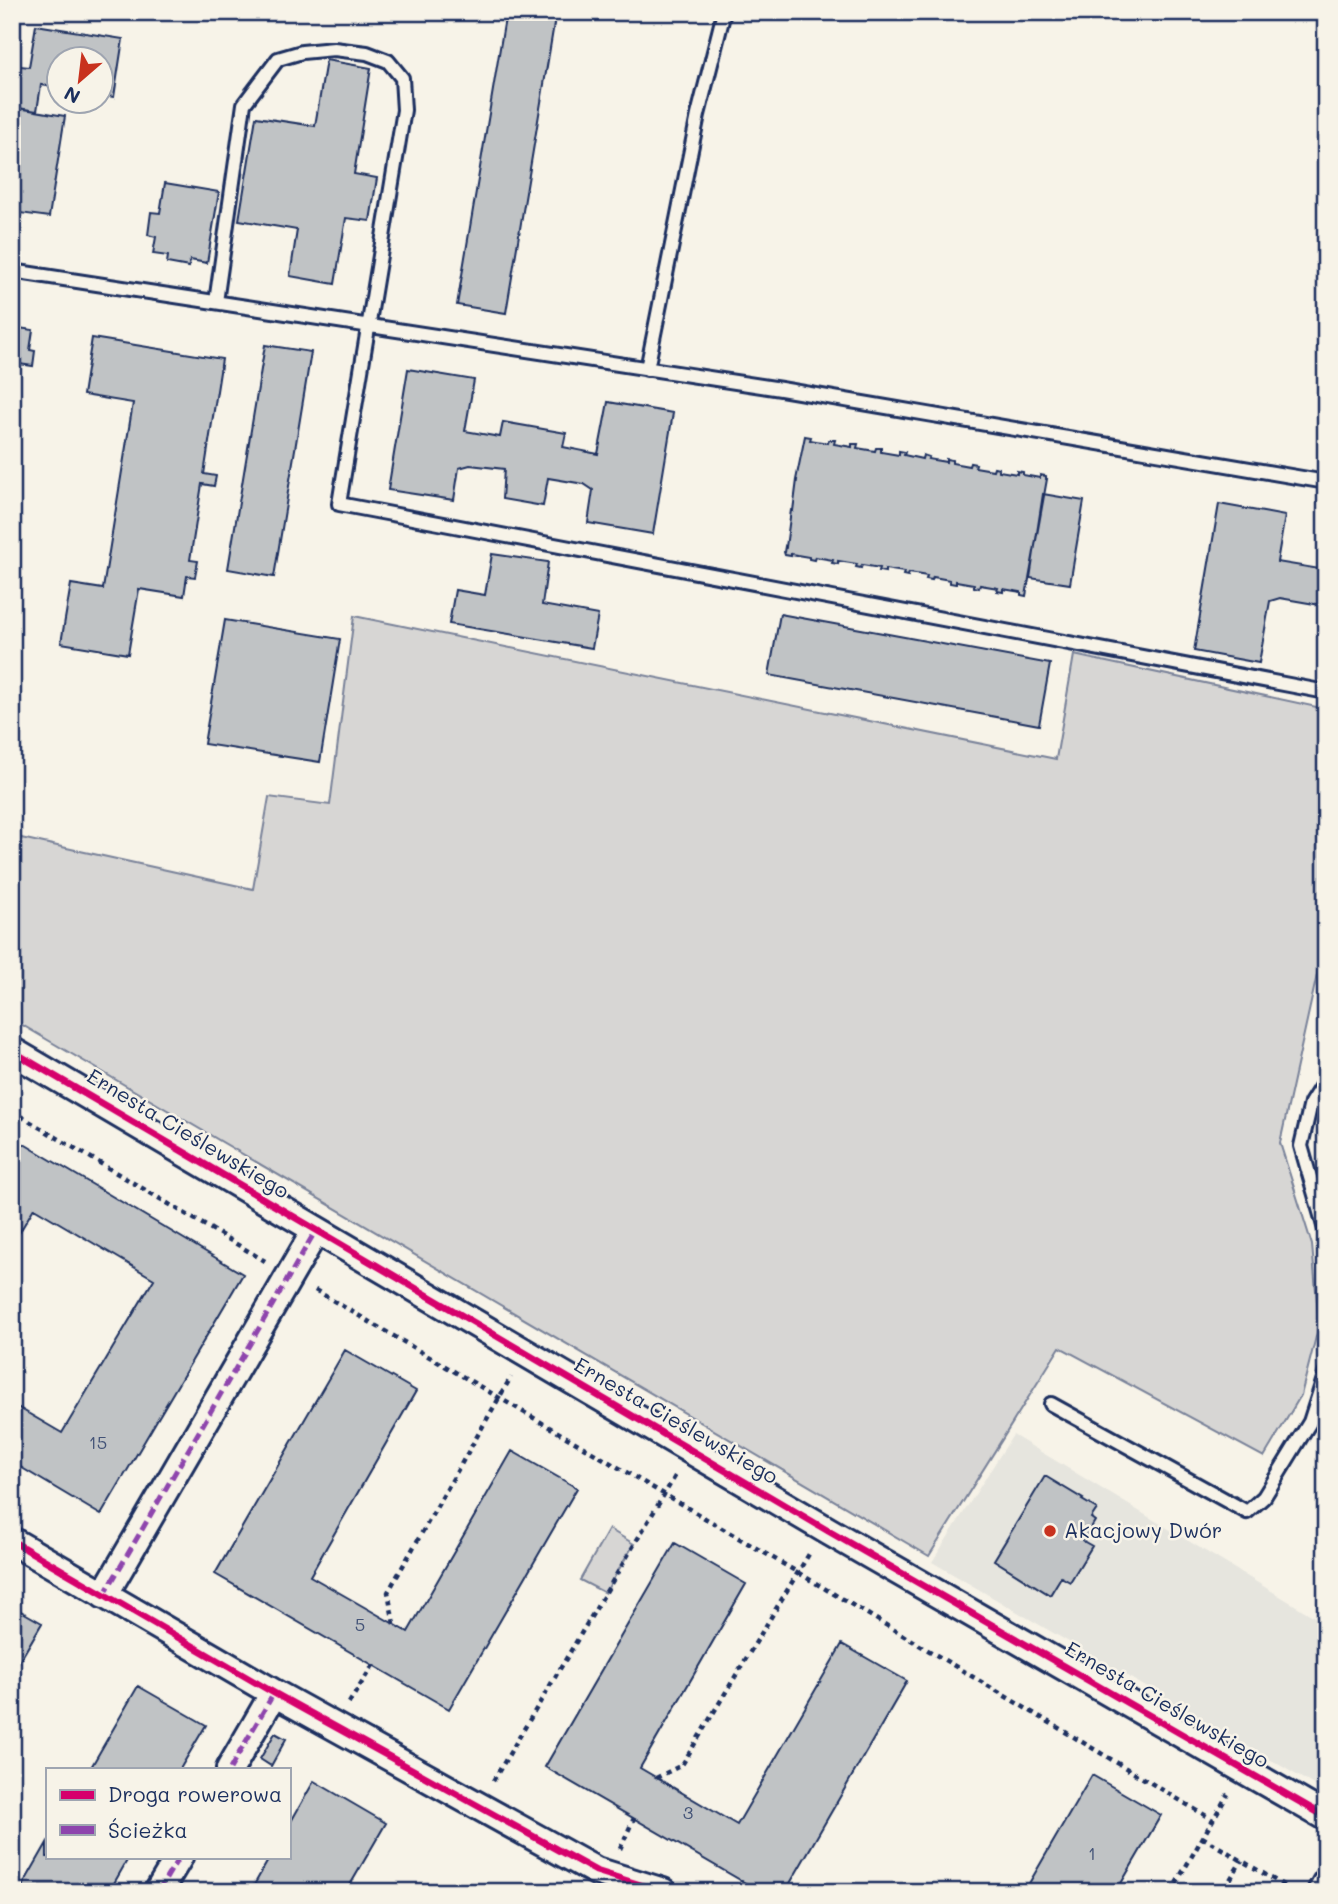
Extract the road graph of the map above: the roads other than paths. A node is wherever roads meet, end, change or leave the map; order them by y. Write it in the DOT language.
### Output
graph roads {
  1 [pos="724,12"];
  2 [pos="12,271"];
  3 [pos="216,302"];
  4 [pos="368,326"];
  5 [pos="648,369"];
  6 [pos="1326,482"];
  7 [pos="1326,692"];
  8 [pos="12,1051"];
  9 [pos="1325,1083"];
  10 [pos="316,1230"];
  11 [pos="1326,1233"];
  12 [pos="1326,1372"];
  13 [pos="1051,1404"];
  14 [pos="1326,1416"];
  15 [pos="1310,1422"];
  16 [pos="12,1541"];
  17 [pos="104,1595"];
  18 [pos="274,1693"];
  19 [pos="231,1768"];
  20 [pos="1326,1817"];
  21 [pos="178,1858"];
  22 [pos="1326,1883"];
  23 [pos="159,1892"];
  24 [pos="663,1892"];
  25 [pos="1321,1892"];
  1 -- 5 [label="lane"];
  2 -- 3 [label="lane"];
  3 -- 4 [label="lane"];
  3 -- 4 [label="lane"];
  4 -- 5 [label="lane"];
  4 -- 7 [label="lane"];
  5 -- 6 [label="lane"];
  8 -- 10 [label="street, Ernesta Cieślewskiego"];
  9 -- 11 [label="lane"];
  10 -- 17 [label="street"];
  10 -- 20 [label="street, Ernesta Cieślewskiego"];
  12 -- 15 [label="lane"];
  13 -- 15 [label="lane"];
  14 -- 15 [label="lane"];
  16 -- 17 [label="street"];
  17 -- 18 [label="street"];
  18 -- 19 [label="street"];
  18 -- 24 [label="street"];
  21 -- 23 [label="street"];
  22 -- 25 [label="street"];
}
